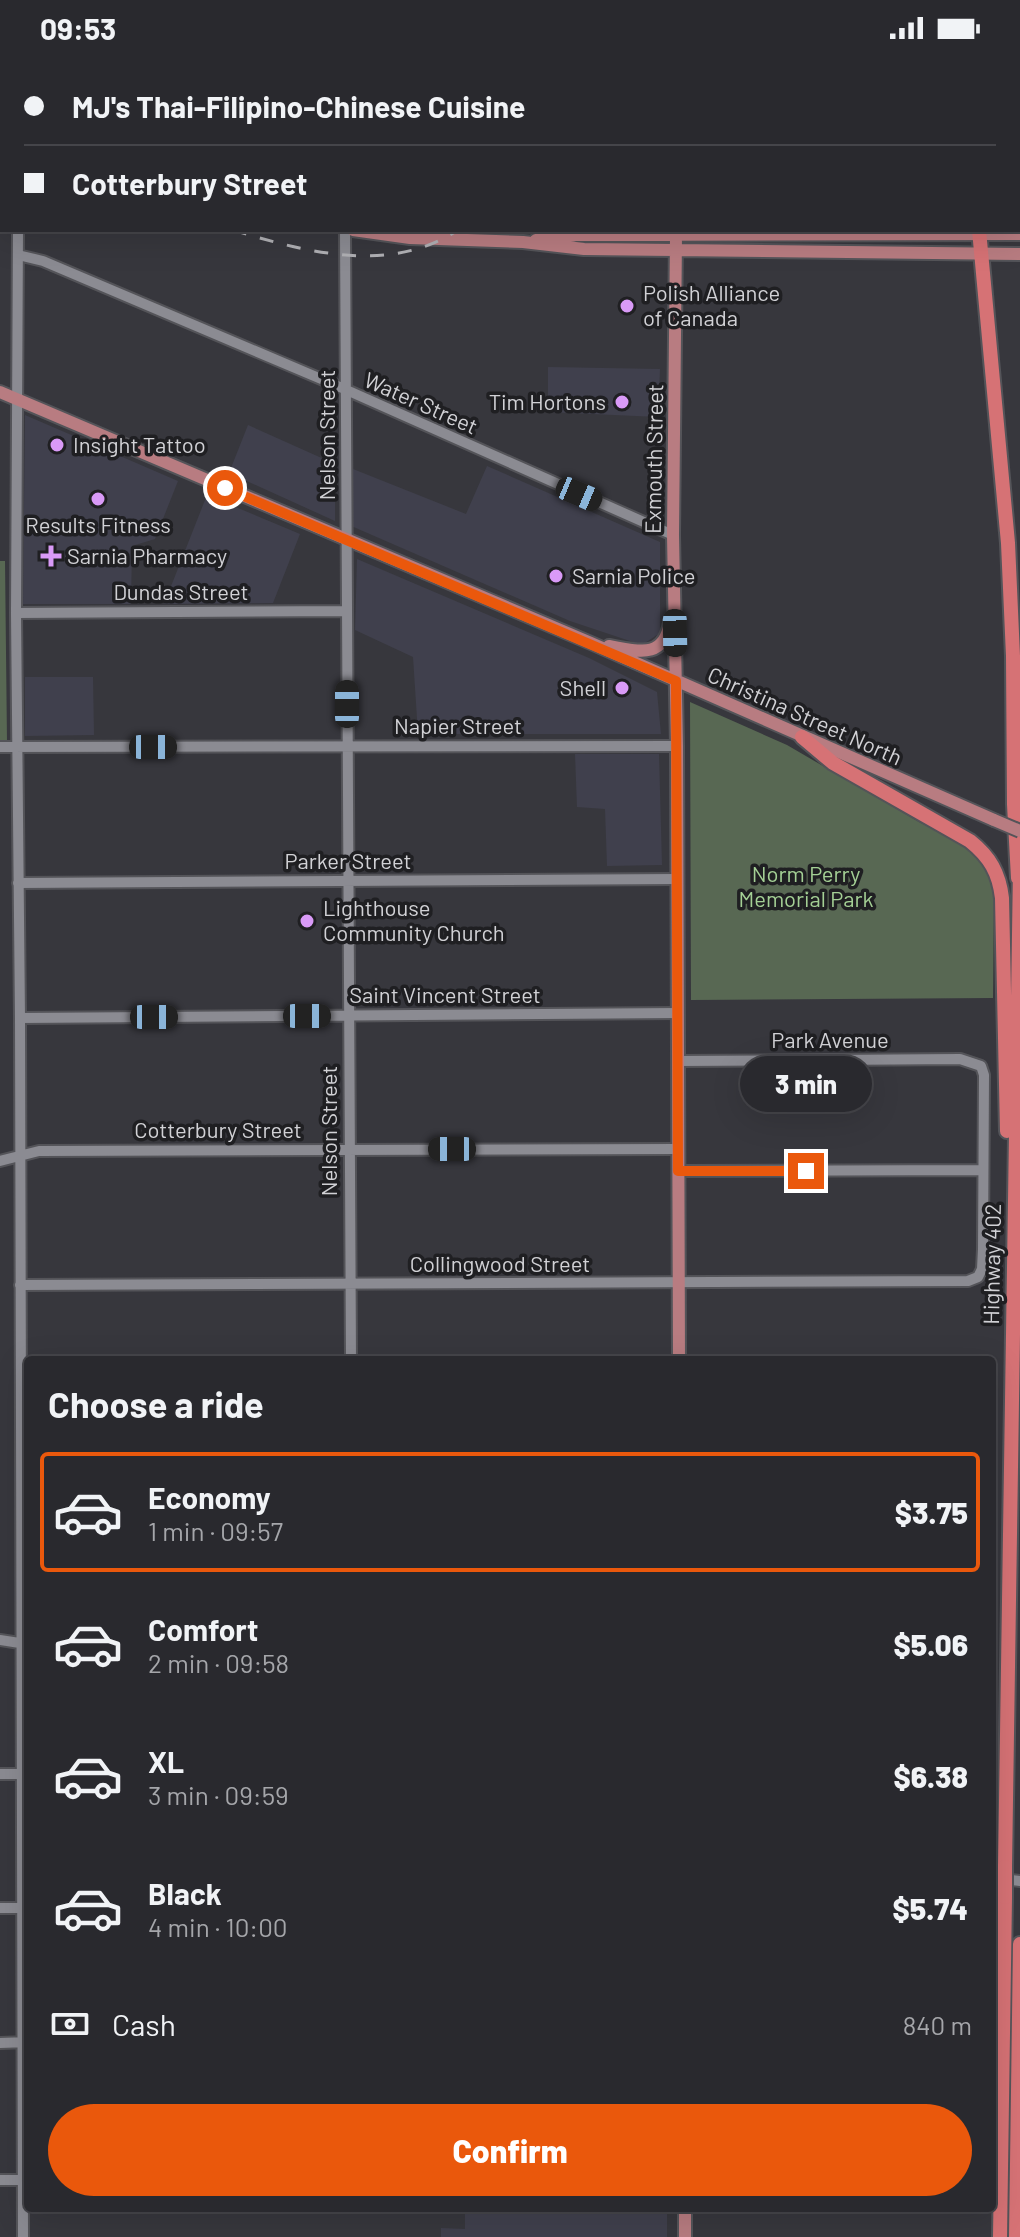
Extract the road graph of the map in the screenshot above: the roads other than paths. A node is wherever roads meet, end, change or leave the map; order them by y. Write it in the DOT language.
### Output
graph roads {
  1 [pos="18,232"];
  2 [pos="345,232"];
  3 [pos="369,232"];
  4 [pos="980,232"];
  5 [pos="676,233"];
  6 [pos="1020,234"];
  7 [pos="523,242"];
  8 [pos="675,252"];
  9 [pos="982,254"];
  10 [pos="1020,254"];
  11 [pos="18,255"];
  12 [pos="0,392"];
  13 [pos="347,392"];
  14 [pos="16,398"];
  15 [pos="673,535"];
  16 [pos="346,540"];
  17 [pos="674,602"];
  18 [pos="347,611"];
  19 [pos="16,613"];
  20 [pos="591,643"];
  21 [pos="676,681"];
  22 [pos="802,737"];
  23 [pos="677,746"];
  24 [pos="0,747"];
  25 [pos="16,747"];
  26 [pos="347,747"];
  27 [pos="1020,831"];
  28 [pos="1020,868"];
  29 [pos="678,879"];
  30 [pos="347,880"];
  31 [pos="18,883"];
  32 [pos="1020,898"];
  33 [pos="678,1013"];
  34 [pos="349,1015"];
  35 [pos="20,1018"];
  36 [pos="678,1061"];
  37 [pos="678,1149"];
  38 [pos="349,1150"];
  39 [pos="20,1157"];
  40 [pos="0,1161"];
  41 [pos="983,1170"];
  42 [pos="678,1171"];
  43 [pos="679,1283"];
  44 [pos="20,1285"];
  45 [pos="351,1285"];
  46 [pos="351,1356"];
  47 [pos="679,1356"];
  48 [pos="24,1400"];
  49 [pos="1011,1462"];
  50 [pos="24,1502"];
  51 [pos="0,1640"];
  52 [pos="24,1643"];
  53 [pos="24,1719"];
  54 [pos="0,1774"];
  55 [pos="20,1774"];
  56 [pos="996,1879"];
  57 [pos="1020,1882"];
  58 [pos="996,1885"];
  59 [pos="0,1908"];
  60 [pos="23,1908"];
  61 [pos="1020,1944"];
  62 [pos="24,1953"];
  63 [pos="24,2042"];
  64 [pos="0,2043"];
  65 [pos="0,2180"];
  66 [pos="24,2180"];
  67 [pos="24,2212"];
  68 [pos="685,2212"];
  69 [pos="23,2237"];
  70 [pos="685,2237"];
  71 [pos="1000,2237"];
  72 [pos="1016,2237"];
  1 -- 11 [label="street"];
  2 -- 13 [label="street, Nelson Street"];
  3 -- 7 [label="main road"];
  4 -- 5 [label="main road"];
  4 -- 6 [label="main road"];
  4 -- 9 [label="highway"];
  5 -- 7 [label="main road"];
  5 -- 8 [label="main road, Exmouth Street"];
  7 -- 8 [label="main road"];
  8 -- 9 [label="main road"];
  8 -- 15 [label="main road, Exmouth Street"];
  9 -- 10 [label="main road"];
  9 -- 32 [label="highway"];
  11 -- 13 [label="street, Water Street"];
  11 -- 14 [label="street"];
  12 -- 14 [label="main road, Christina Street North"];
  13 -- 15 [label="street, Water Street"];
  13 -- 16 [label="street, Nelson Street"];
  14 -- 16 [label="main road, Christina Street North"];
  14 -- 19 [label="street"];
  15 -- 17 [label="main road, Exmouth Street"];
  16 -- 18 [label="street, Nelson Street"];
  16 -- 20 [label="main road, Christina Street North"];
  17 -- 20 [label="main road"];
  17 -- 21 [label="main road, Exmouth Street"];
  18 -- 19 [label="street, Dundas Street"];
  18 -- 26 [label="street, Nelson Street"];
  19 -- 25 [label="street"];
  20 -- 21 [label="main road, Christina Street North"];
  21 -- 22 [label="main road, Christina Street North"];
  21 -- 23 [label="main road, Exmouth Street"];
  22 -- 27 [label="main road, Christina Street North, bridge"];
  22 -- 49 [label="highway"];
  23 -- 26 [label="street, Napier Street"];
  23 -- 29 [label="main road, Exmouth Street"];
  24 -- 25 [label="street, Napier Street"];
  25 -- 26 [label="street, Napier Street"];
  25 -- 31 [label="street"];
  26 -- 30 [label="street, Nelson Street"];
  28 -- 32 [label="highway, Highway 402"];
  29 -- 30 [label="street, Parker Street"];
  29 -- 33 [label="main road, Exmouth Street"];
  30 -- 31 [label="street, Parker Street"];
  30 -- 34 [label="street, Nelson Street"];
  31 -- 35 [label="street"];
  32 -- 49 [label="highway, Highway 402"];
  33 -- 34 [label="street, Saint Vincent Street"];
  33 -- 36 [label="main road, Exmouth Street"];
  34 -- 35 [label="street, Saint Vincent Street"];
  34 -- 38 [label="street, Nelson Street"];
  35 -- 39 [label="street"];
  36 -- 37 [label="main road, Exmouth Street"];
  36 -- 41 [label="street, Park Avenue"];
  37 -- 38 [label="street, Cotterbury Street"];
  37 -- 42 [label="main road, Exmouth Street"];
  38 -- 39 [label="street, Cotterbury Street"];
  38 -- 45 [label="street, Nelson Street"];
  39 -- 40 [label="street, Cotterbury Street"];
  39 -- 44 [label="street"];
  41 -- 42 [label="street"];
  41 -- 43 [label="street, Collingwood Street"];
  42 -- 43 [label="main road, Exmouth Street"];
  43 -- 45 [label="street, Collingwood Street"];
  43 -- 47 [label="main road, Exmouth Street"];
  44 -- 45 [label="street, Collingwood Street"];
  44 -- 48 [label="street"];
  45 -- 46 [label="street, Nelson Street"];
  48 -- 50 [label="street"];
  49 -- 71 [label="highway, Highway 402, bridge"];
  51 -- 52 [label="street"];
  53 -- 55 [label="street"];
  54 -- 55 [label="street"];
  55 -- 60 [label="street"];
  56 -- 57 [label="street"];
  57 -- 58 [label="street"];
  59 -- 60 [label="street"];
  60 -- 62 [label="street"];
  61 -- 72 [label="highway"];
  63 -- 64 [label="street"];
  65 -- 66 [label="street"];
  67 -- 69 [label="street"];
  68 -- 70 [label="main road"];
}
